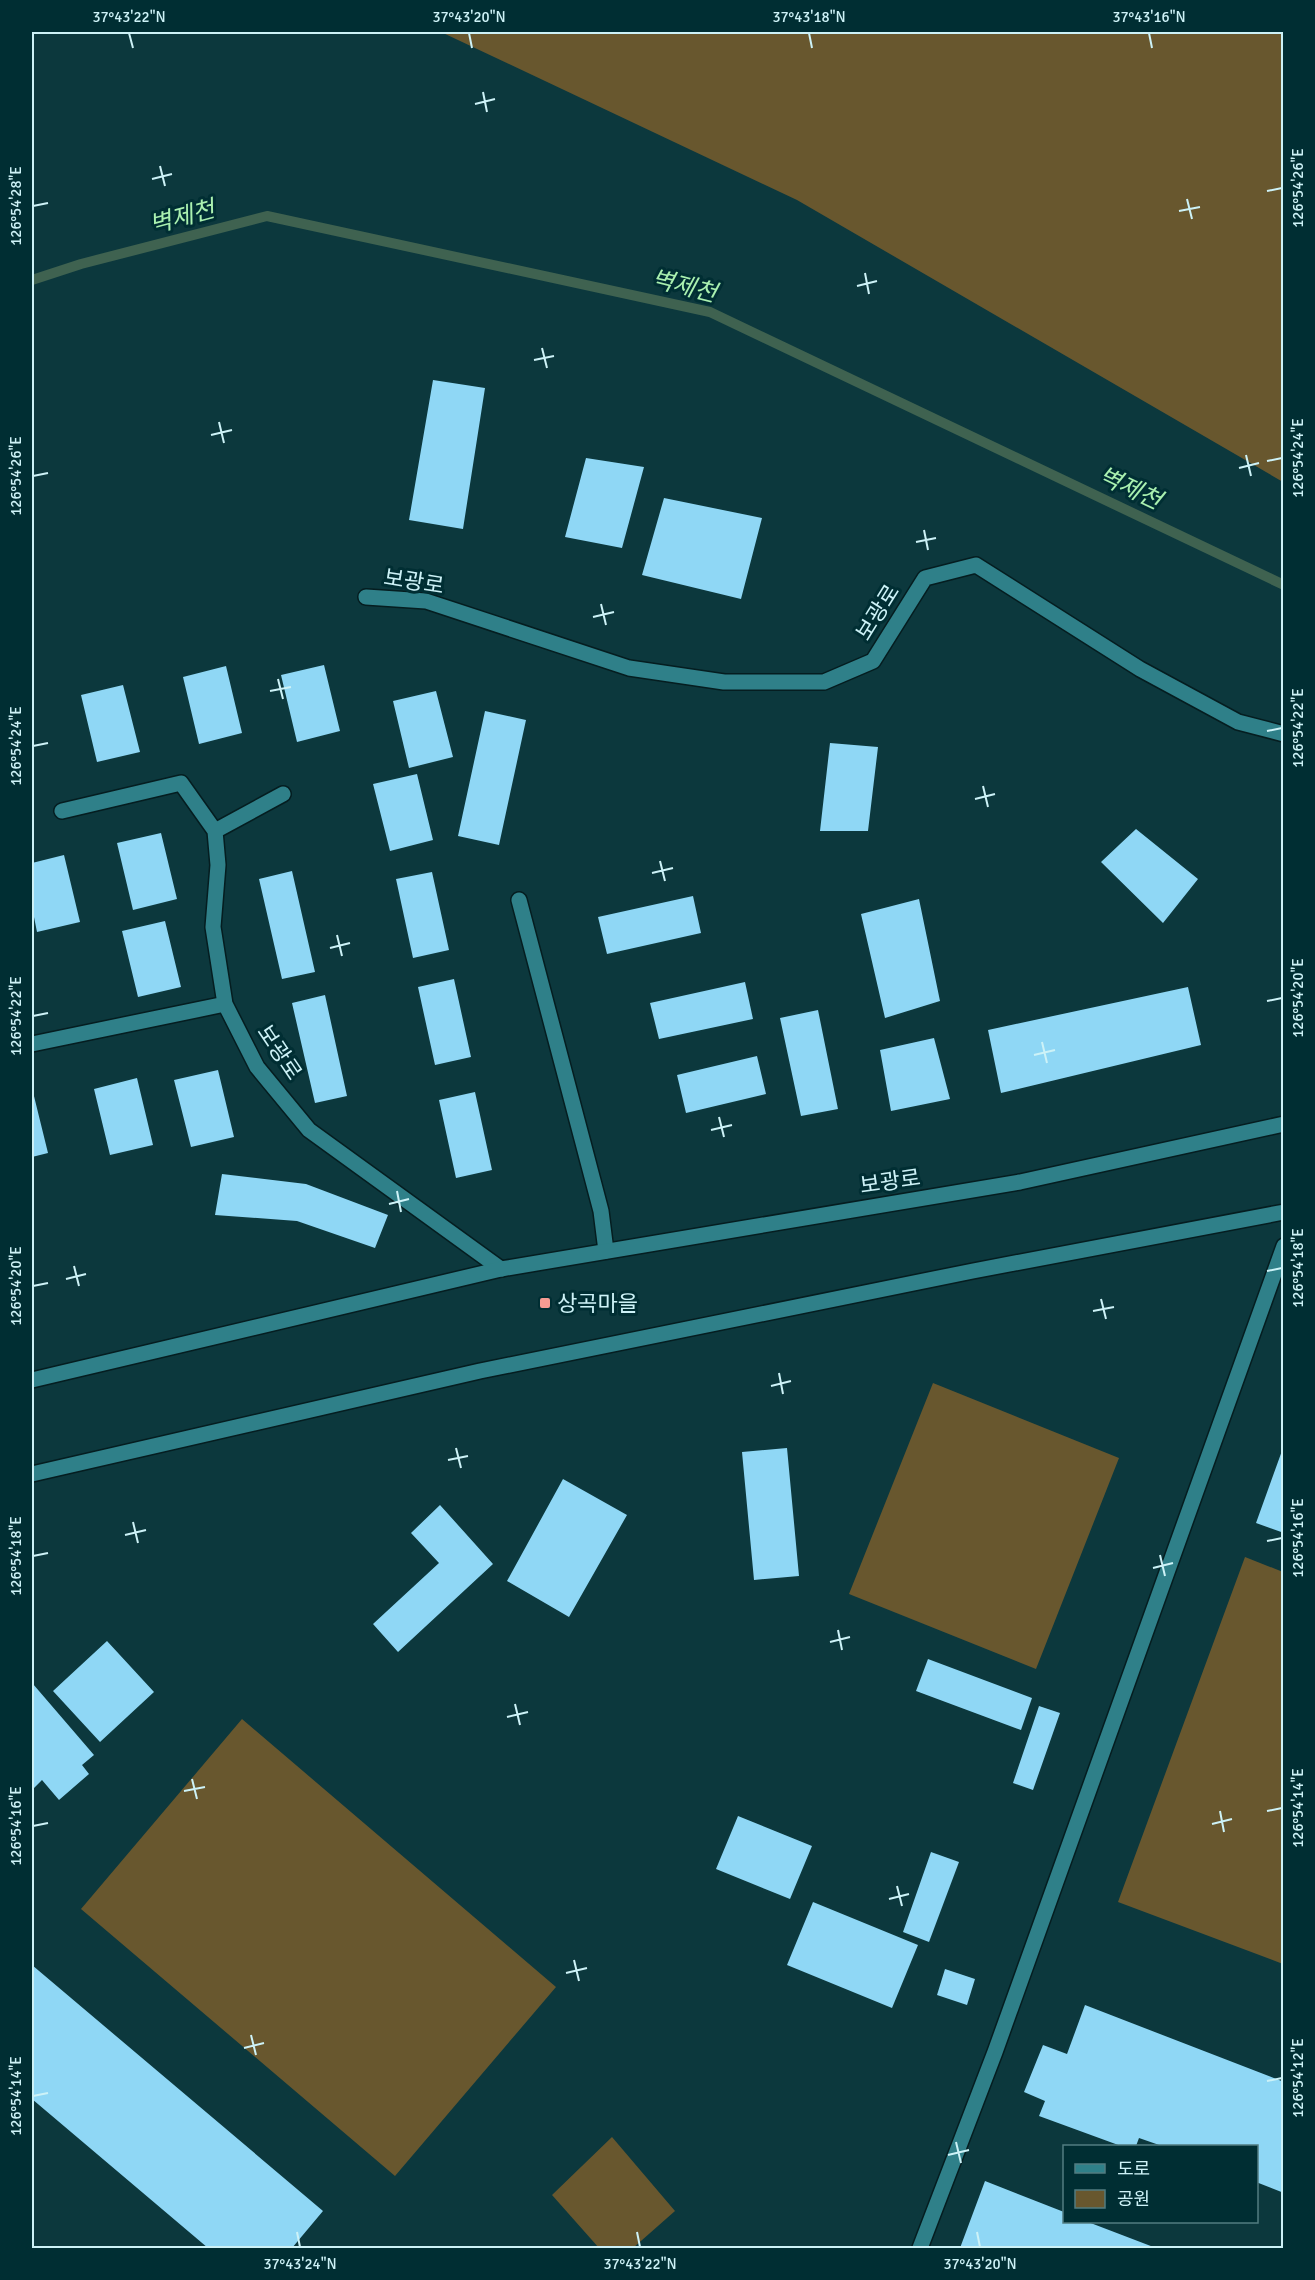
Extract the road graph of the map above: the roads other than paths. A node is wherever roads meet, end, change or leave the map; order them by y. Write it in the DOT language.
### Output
graph roads {
  1 [pos="366,597"];
  2 [pos="1284,734"];
  3 [pos="283,794"];
  4 [pos="62,811"];
  5 [pos="215,831"];
  6 [pos="519,900"];
  7 [pos="225,1004"];
  8 [pos="32,1044"];
  9 [pos="1284,1124"];
  10 [pos="1284,1212"];
  11 [pos="1284,1246"];
  12 [pos="606,1251"];
  13 [pos="501,1269"];
  14 [pos="32,1380"];
  15 [pos="32,1474"];
  16 [pos="920,2248"];
  1 -- 2 [label="main road, 보광로"];
  3 -- 5 [label="main road"];
  4 -- 5 [label="main road"];
  5 -- 7 [label="main road, 보광로"];
  6 -- 12 [label="main road"];
  7 -- 8 [label="main road"];
  7 -- 13 [label="main road, 보광로"];
  9 -- 12 [label="main road, 보광로"];
  10 -- 15 [label="main road"];
  11 -- 16 [label="main road"];
  12 -- 13 [label="main road, 보광로"];
  13 -- 14 [label="main road, 보광로"];
}
